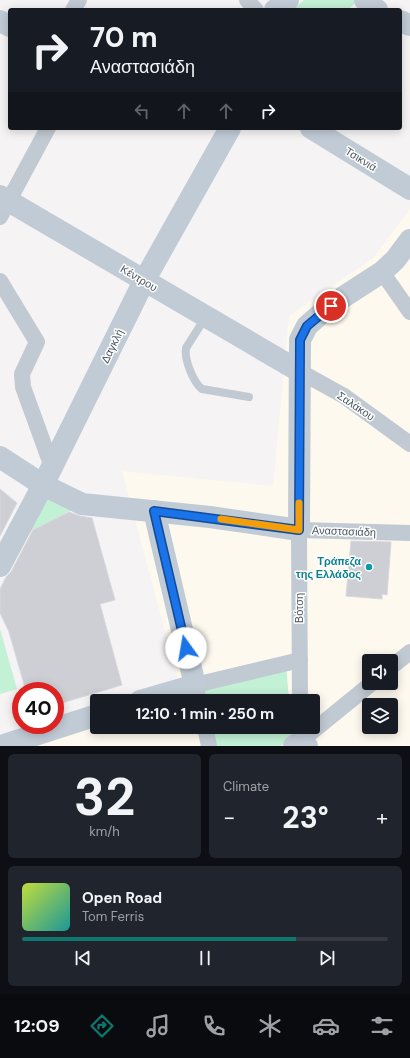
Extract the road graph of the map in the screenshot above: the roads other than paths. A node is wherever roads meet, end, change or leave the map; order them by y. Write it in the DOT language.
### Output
graph roads {
  1 [pos="247,0"];
  2 [pos="288,0"];
  3 [pos="365,0"];
  4 [pos="254,8"];
  5 [pos="278,8"];
  6 [pos="375,8"];
  7 [pos="47,130"];
  8 [pos="229,130"];
  9 [pos="314,130"];
  10 [pos="410,189"];
  11 [pos="3,205"];
  12 [pos="410,240"];
  13 [pos="382,272"];
  14 [pos="0,281"];
  15 [pos="144,281"];
  16 [pos="410,312"];
  17 [pos="205,317"];
  18 [pos="299,372"];
  19 [pos="249,398"];
  20 [pos="410,444"];
  21 [pos="0,457"];
  22 [pos="48,476"];
  23 [pos="154,511"];
  24 [pos="299,530"];
  25 [pos="410,533"];
  26 [pos="0,566"];
  27 [pos="410,652"];
  28 [pos="300,660"];
  29 [pos="398,661"];
  30 [pos="363,690"];
  31 [pos="197,693"];
  32 [pos="300,694"];
  33 [pos="90,717"];
  34 [pos="206,734"];
  35 [pos="301,740"];
  36 [pos="1,746"];
  37 [pos="209,746"];
  1 -- 4 [label="street"];
  2 -- 5 [label="street"];
  3 -- 6 [label="street"];
  7 -- 11 [label="street"];
  8 -- 15 [label="street, Δαγκλή"];
  9 -- 10 [label="street, Τσικνιά"];
  11 -- 15 [label="street, Κέντρου"];
  12 -- 13 [label="street, Βότση"];
  13 -- 16 [label="street"];
  13 -- 18 [label="street, Βότση"];
  14 -- 22 [label="street"];
  15 -- 17 [label="street, Κέντρου"];
  15 -- 22 [label="street, Δαγκλή"];
  17 -- 18 [label="street, Κέντρου"];
  17 -- 19 [label="lane"];
  18 -- 20 [label="street, Σαλάκου"];
  18 -- 24 [label="street, Βότση"];
  21 -- 22 [label="street, Αναστασιάδη"];
  22 -- 23 [label="street, Αναστασιάδη"];
  22 -- 26 [label="street, Δαγκλή"];
  23 -- 24 [label="street, Αναστασιάδη"];
  23 -- 31 [label="street"];
  24 -- 25 [label="street, Αναστασιάδη"];
  24 -- 28 [label="street, Βότση"];
  27 -- 29 [label="street"];
  28 -- 31 [label="street"];
  28 -- 32 [label="street, Βότση"];
  30 -- 35 [label="street"];
  33 -- 36 [label="street"];
  34 -- 37 [label="street"];
}
